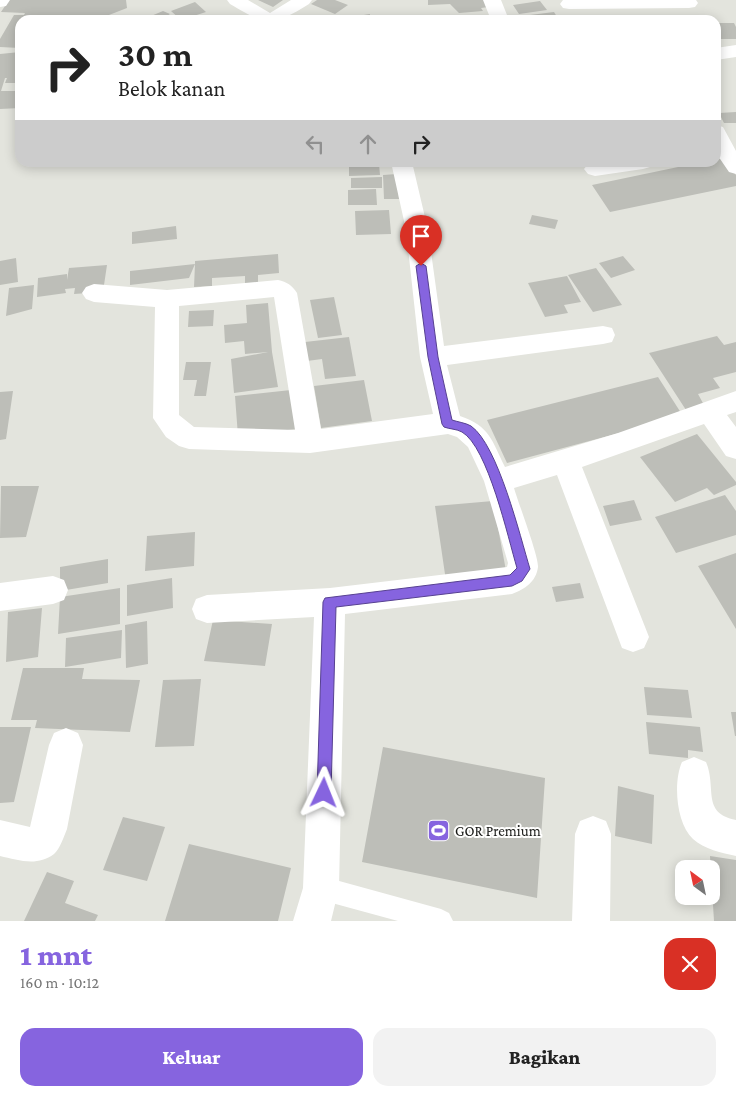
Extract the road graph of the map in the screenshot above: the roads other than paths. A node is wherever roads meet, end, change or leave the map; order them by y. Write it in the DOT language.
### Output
graph roads {
  1 [pos="236,0"];
  2 [pos="303,0"];
  3 [pos="492,0"];
  4 [pos="569,4"];
  5 [pos="688,8"];
  6 [pos="261,15"];
  7 [pos="272,15"];
  8 [pos="494,15"];
  9 [pos="736,51"];
  10 [pos="721,53"];
  11 [pos="721,144"];
  12 [pos="726,157"];
  13 [pos="402,167"];
  14 [pos="609,167"];
  15 [pos="595,169"];
  16 [pos="94,293"];
  17 [pos="167,299"];
  18 [pos="603,335"];
  19 [pos="433,357"];
  20 [pos="736,401"];
  21 [pos="709,411"];
  22 [pos="448,424"];
  23 [pos="310,442"];
  24 [pos="736,448"];
  25 [pos="566,461"];
  26 [pos="498,481"];
  27 [pos="52,590"];
  28 [pos="0,597"];
  29 [pos="330,602"];
  30 [pos="207,609"];
  31 [pos="633,637"];
  32 [pos="66,745"];
  33 [pos="694,774"];
  34 [pos="593,834"];
  35 [pos="0,838"];
  36 [pos="736,838"];
  37 [pos="321,888"];
  38 [pos="312,921"];
  39 [pos="441,921"];
  40 [pos="591,921"];
  1 -- 6 [label="street"];
  2 -- 7 [label="street"];
  3 -- 8 [label="street"];
  4 -- 5 [label="street"];
  9 -- 10 [label="street"];
  11 -- 12 [label="street"];
  13 -- 19 [label="street"];
  14 -- 15 [label="street"];
  16 -- 17 [label="street"];
  17 -- 23 [label="street"];
  17 -- 23 [label="street"];
  18 -- 19 [label="street"];
  19 -- 22 [label="street"];
  20 -- 21 [label="street"];
  21 -- 24 [label="street"];
  21 -- 25 [label="street"];
  22 -- 23 [label="street"];
  22 -- 26 [label="street"];
  25 -- 26 [label="street"];
  25 -- 31 [label="street"];
  26 -- 29 [label="street"];
  27 -- 28 [label="street"];
  29 -- 30 [label="street"];
  29 -- 37 [label="street"];
  32 -- 35 [label="street"];
  33 -- 36 [label="street"];
  34 -- 40 [label="street"];
  37 -- 38 [label="street"];
  37 -- 39 [label="lane"];
}
